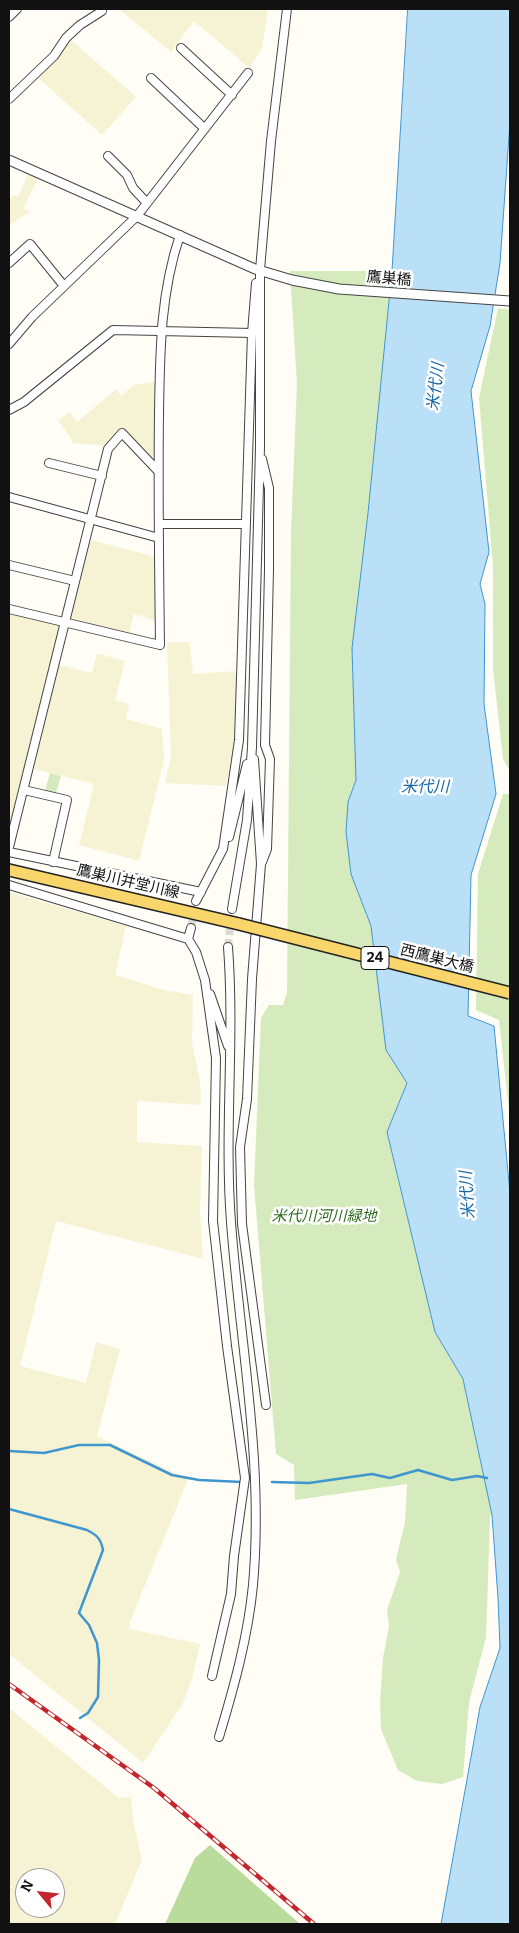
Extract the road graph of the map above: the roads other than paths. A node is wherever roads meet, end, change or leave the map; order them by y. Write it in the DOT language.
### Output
graph roads {
  1 [pos="17,9"];
  2 [pos="287,9"];
  3 [pos="102,11"];
  4 [pos="9,18"];
  5 [pos="181,48"];
  6 [pos="248,73"];
  7 [pos="151,78"];
  8 [pos="232,95"];
  9 [pos="9,99"];
  10 [pos="204,128"];
  11 [pos="108,156"];
  12 [pos="9,160"];
  13 [pos="147,203"];
  14 [pos="137,216"];
  15 [pos="180,235"];
  16 [pos="9,263"];
  17 [pos="261,271"];
  18 [pos="64,286"];
  19 [pos="510,300"];
  20 [pos="161,330"];
  21 [pos="252,333"];
  22 [pos="9,344"];
  23 [pos="9,410"];
  24 [pos="260,447"];
  25 [pos="48,463"];
  26 [pos="158,472"];
  27 [pos="102,476"];
  28 [pos="9,497"];
  29 [pos="92,519"];
  30 [pos="159,524"];
  31 [pos="246,524"];
  32 [pos="159,538"];
  33 [pos="9,565"];
  34 [pos="76,581"];
  35 [pos="9,609"];
  36 [pos="64,622"];
  37 [pos="252,747"];
  38 [pos="24,790"];
  39 [pos="9,847"];
  40 [pos="223,849"];
  41 [pos="9,852"];
  42 [pos="53,862"];
  43 [pos="261,864"];
  44 [pos="9,870"];
  45 [pos="9,885"];
  46 [pos="201,892"];
  47 [pos="196,901"];
  48 [pos="232,909"];
  49 [pos="239,924"];
  50 [pos="190,928"];
  51 [pos="188,939"];
  52 [pos="228,947"];
  53 [pos="205,980"];
  54 [pos="510,993"];
  55 [pos="231,1055"];
  56 [pos="266,1405"];
  57 [pos="212,1676"];
  58 [pos="219,1737"];
  1 -- 4 [label="street"];
  2 -- 17 [label="street"];
  3 -- 9 [label="street"];
  5 -- 8 [label="street"];
  6 -- 8 [label="street"];
  7 -- 10 [label="street"];
  8 -- 10 [label="street"];
  10 -- 13 [label="street"];
  11 -- 13 [label="street"];
  12 -- 14 [label="street, 鷹巣橋"];
  13 -- 14 [label="street"];
  14 -- 15 [label="street, 鷹巣橋"];
  14 -- 18 [label="street"];
  15 -- 17 [label="street, 鷹巣橋"];
  15 -- 20 [label="street"];
  16 -- 18 [label="street"];
  17 -- 19 [label="street, 鷹巣橋"];
  17 -- 21 [label="street"];
  17 -- 24 [label="street"];
  18 -- 22 [label="street"];
  20 -- 21 [label="street"];
  20 -- 23 [label="street"];
  20 -- 26 [label="street"];
  21 -- 31 [label="street"];
  24 -- 37 [label="street"];
  24 -- 43 [label="street"];
  25 -- 27 [label="street"];
  26 -- 27 [label="street"];
  26 -- 30 [label="street"];
  27 -- 29 [label="street"];
  28 -- 29 [label="street"];
  29 -- 32 [label="street"];
  29 -- 34 [label="street"];
  30 -- 31 [label="street"];
  30 -- 32 [label="street"];
  31 -- 40 [label="street"];
  32 -- 36 [label="street"];
  33 -- 34 [label="street"];
  34 -- 36 [label="street"];
  35 -- 36 [label="street"];
  36 -- 38 [label="street"];
  37 -- 40 [label="street"];
  37 -- 43 [label="street"];
  37 -- 48 [label="street"];
  38 -- 39 [label="street"];
  38 -- 42 [label="street"];
  40 -- 46 [label="street"];
  41 -- 42 [label="street"];
  42 -- 46 [label="street"];
  43 -- 56 [label="street"];
  44 -- 49 [label="main road, 鷹巣川井堂川線 / 24"];
  45 -- 51 [label="street"];
  46 -- 47 [label="street"];
  49 -- 54 [label="main road, 西鷹巣大橋 / 24, bridge"];
  50 -- 51 [label="street"];
  51 -- 53 [label="street"];
  52 -- 55 [label="street"];
  53 -- 55 [label="street"];
  53 -- 57 [label="street"];
  55 -- 58 [label="street"];
}
